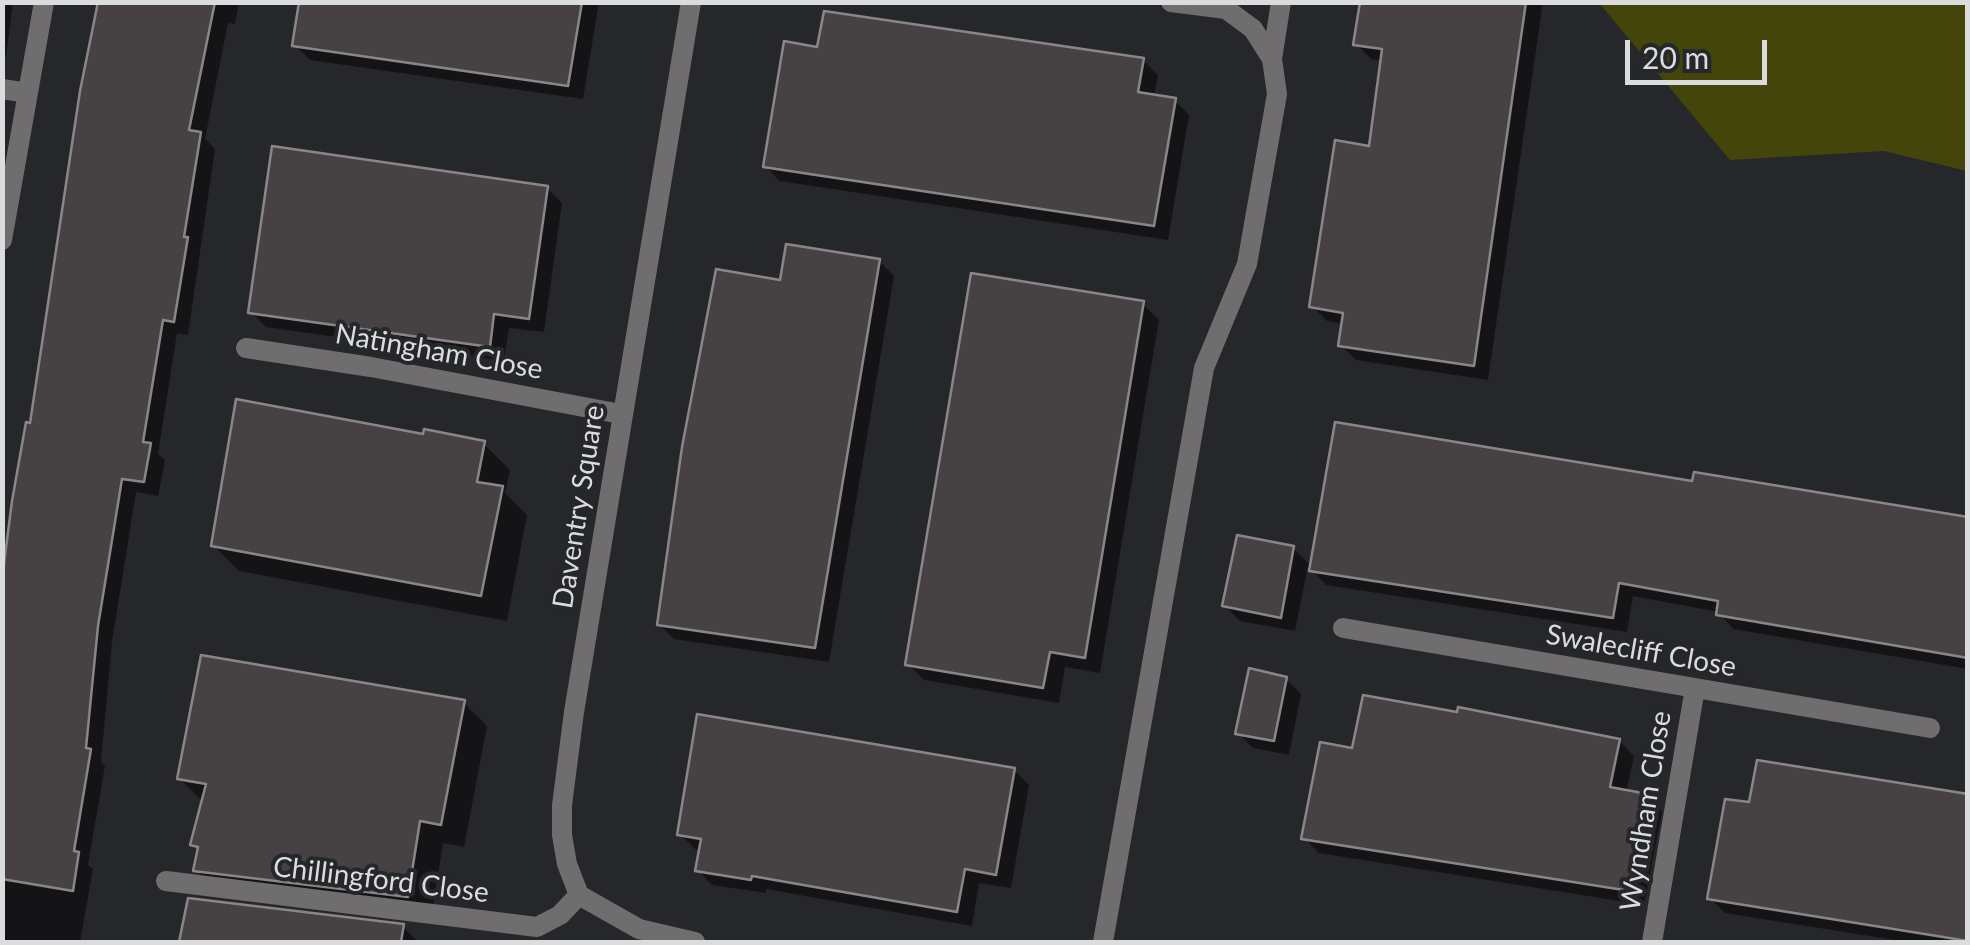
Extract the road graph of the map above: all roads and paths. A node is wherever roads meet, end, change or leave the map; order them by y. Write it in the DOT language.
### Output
graph roads {
  1 [pos="44,2"];
  2 [pos="691,2"];
  3 [pos="1171,2"];
  4 [pos="1282,2"];
  5 [pos="1272,58"];
  6 [pos="2,89"];
  7 [pos="28,93"];
  8 [pos="2,240"];
  9 [pos="246,348"];
  10 [pos="621,414"];
  11 [pos="1343,628"];
  12 [pos="1694,688"];
  13 [pos="1930,728"];
  14 [pos="166,881"];
  15 [pos="579,894"];
  16 [pos="695,942"];
  17 [pos="1103,942"];
  18 [pos="1652,942"];
  1 -- 7 [label="street"];
  2 -- 10 [label="street, Daventry Square"];
  3 -- 5 [label="street"];
  4 -- 5 [label="street"];
  5 -- 17 [label="street"];
  6 -- 7 [label="street"];
  7 -- 8 [label="street"];
  9 -- 10 [label="street, Natingham Close"];
  10 -- 15 [label="street, Daventry Square"];
  11 -- 12 [label="street, Swalecliff Close"];
  12 -- 13 [label="street, Swalecliff Close"];
  12 -- 18 [label="street, Wyndham Close"];
  14 -- 15 [label="street, Chillingford Close"];
  15 -- 16 [label="street"];
}
